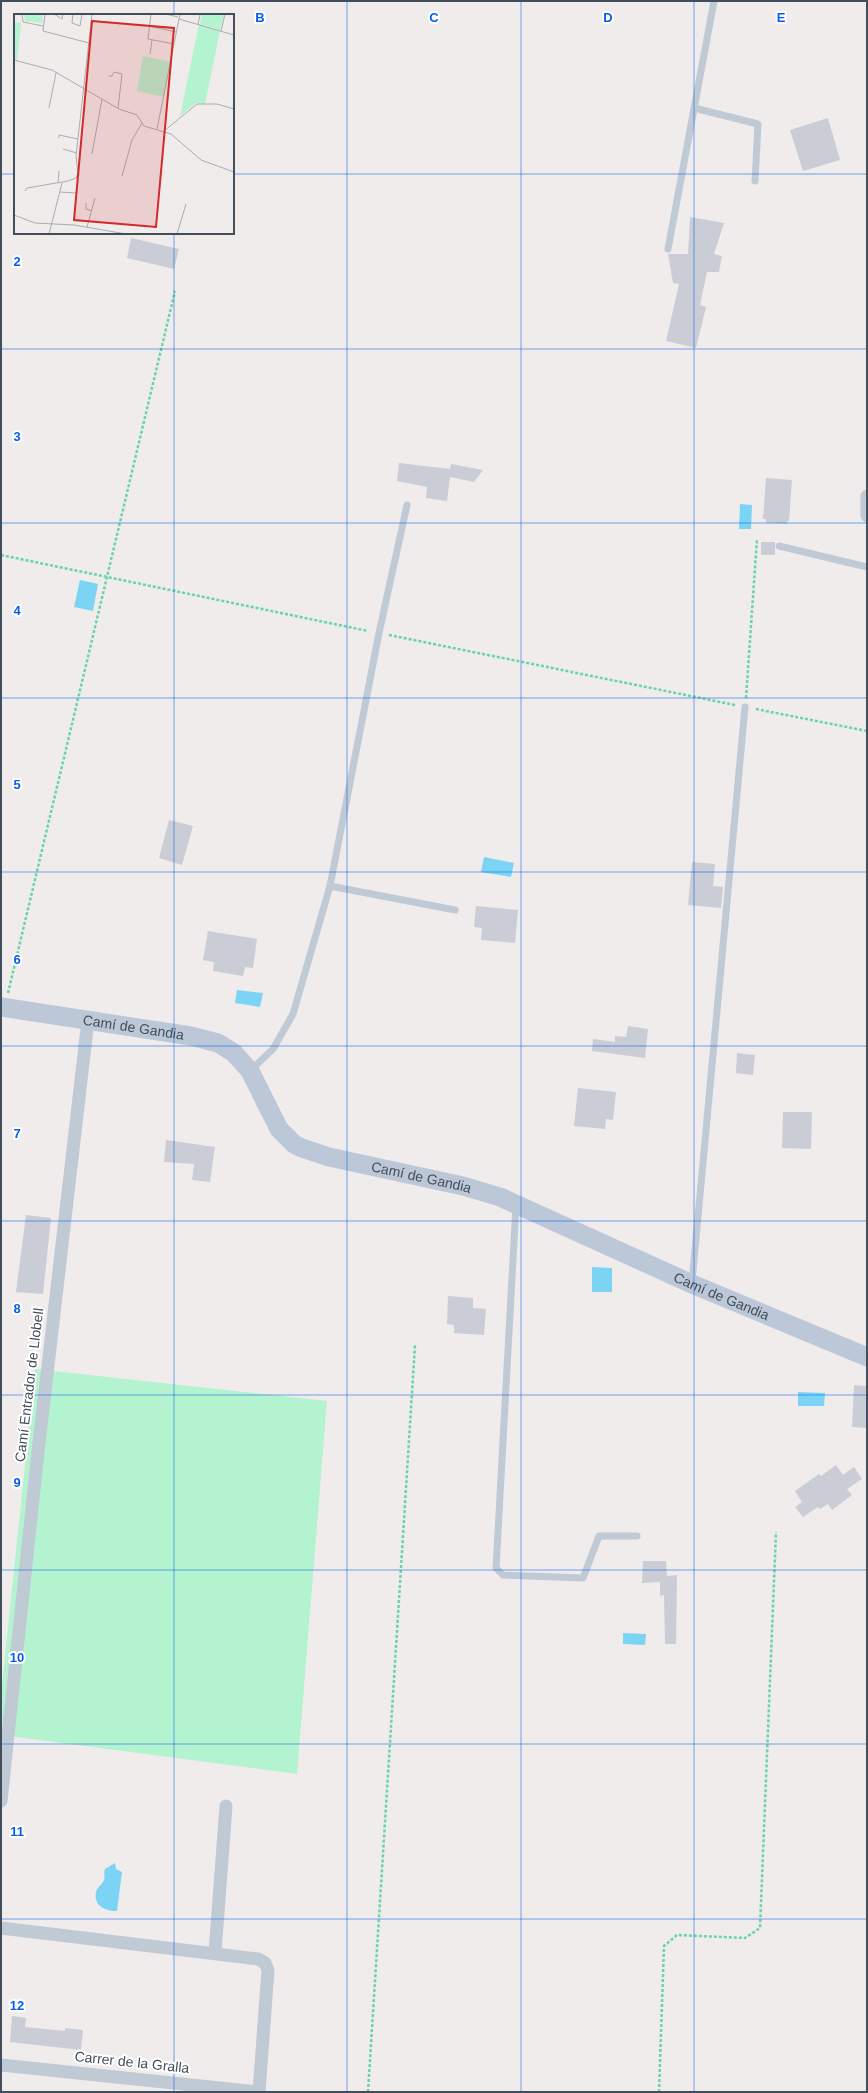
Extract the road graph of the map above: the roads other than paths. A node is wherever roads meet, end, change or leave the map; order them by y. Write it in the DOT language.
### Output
graph roads {
  1 [pos="714,1"];
  2 [pos="694,108"];
  3 [pos="755,181"];
  4 [pos="668,248"];
  5 [pos="867,496"];
  6 [pos="407,505"];
  7 [pos="867,516"];
  8 [pos="779,546"];
  9 [pos="867,567"];
  10 [pos="745,707"];
  11 [pos="330,886"];
  12 [pos="455,910"];
  13 [pos="2,1009"];
  14 [pos="88,1020"];
  15 [pos="250,1071"];
  16 [pos="516,1204"];
  17 [pos="692,1284"];
  18 [pos="867,1357"];
  19 [pos="637,1536"];
  20 [pos="1,1801"];
  21 [pos="226,1806"];
  22 [pos="1,1928"];
  23 [pos="215,1952"];
  24 [pos="1,2064"];
  25 [pos="260,2092"];
  1 -- 2 [label="lane"];
  2 -- 3 [label="lane"];
  2 -- 4 [label="lane"];
  5 -- 7 [label="street"];
  6 -- 11 [label="lane"];
  8 -- 9 [label="lane"];
  10 -- 17 [label="lane"];
  11 -- 12 [label="lane"];
  11 -- 15 [label="lane"];
  13 -- 14 [label="main road, Camí de Gandia"];
  14 -- 15 [label="main road, Camí de Gandia"];
  14 -- 20 [label="street, Camí Entrador de Llobell"];
  15 -- 16 [label="main road, Camí de Gandia"];
  16 -- 17 [label="main road, Camí de Gandia"];
  16 -- 19 [label="lane"];
  17 -- 18 [label="main road, Camí de Gandia"];
  21 -- 23 [label="street"];
  22 -- 23 [label="street, Carrer de la Gralla"];
  23 -- 25 [label="street, Carrer de la Gralla"];
  24 -- 25 [label="street, Carrer de la Gralla"];
}
